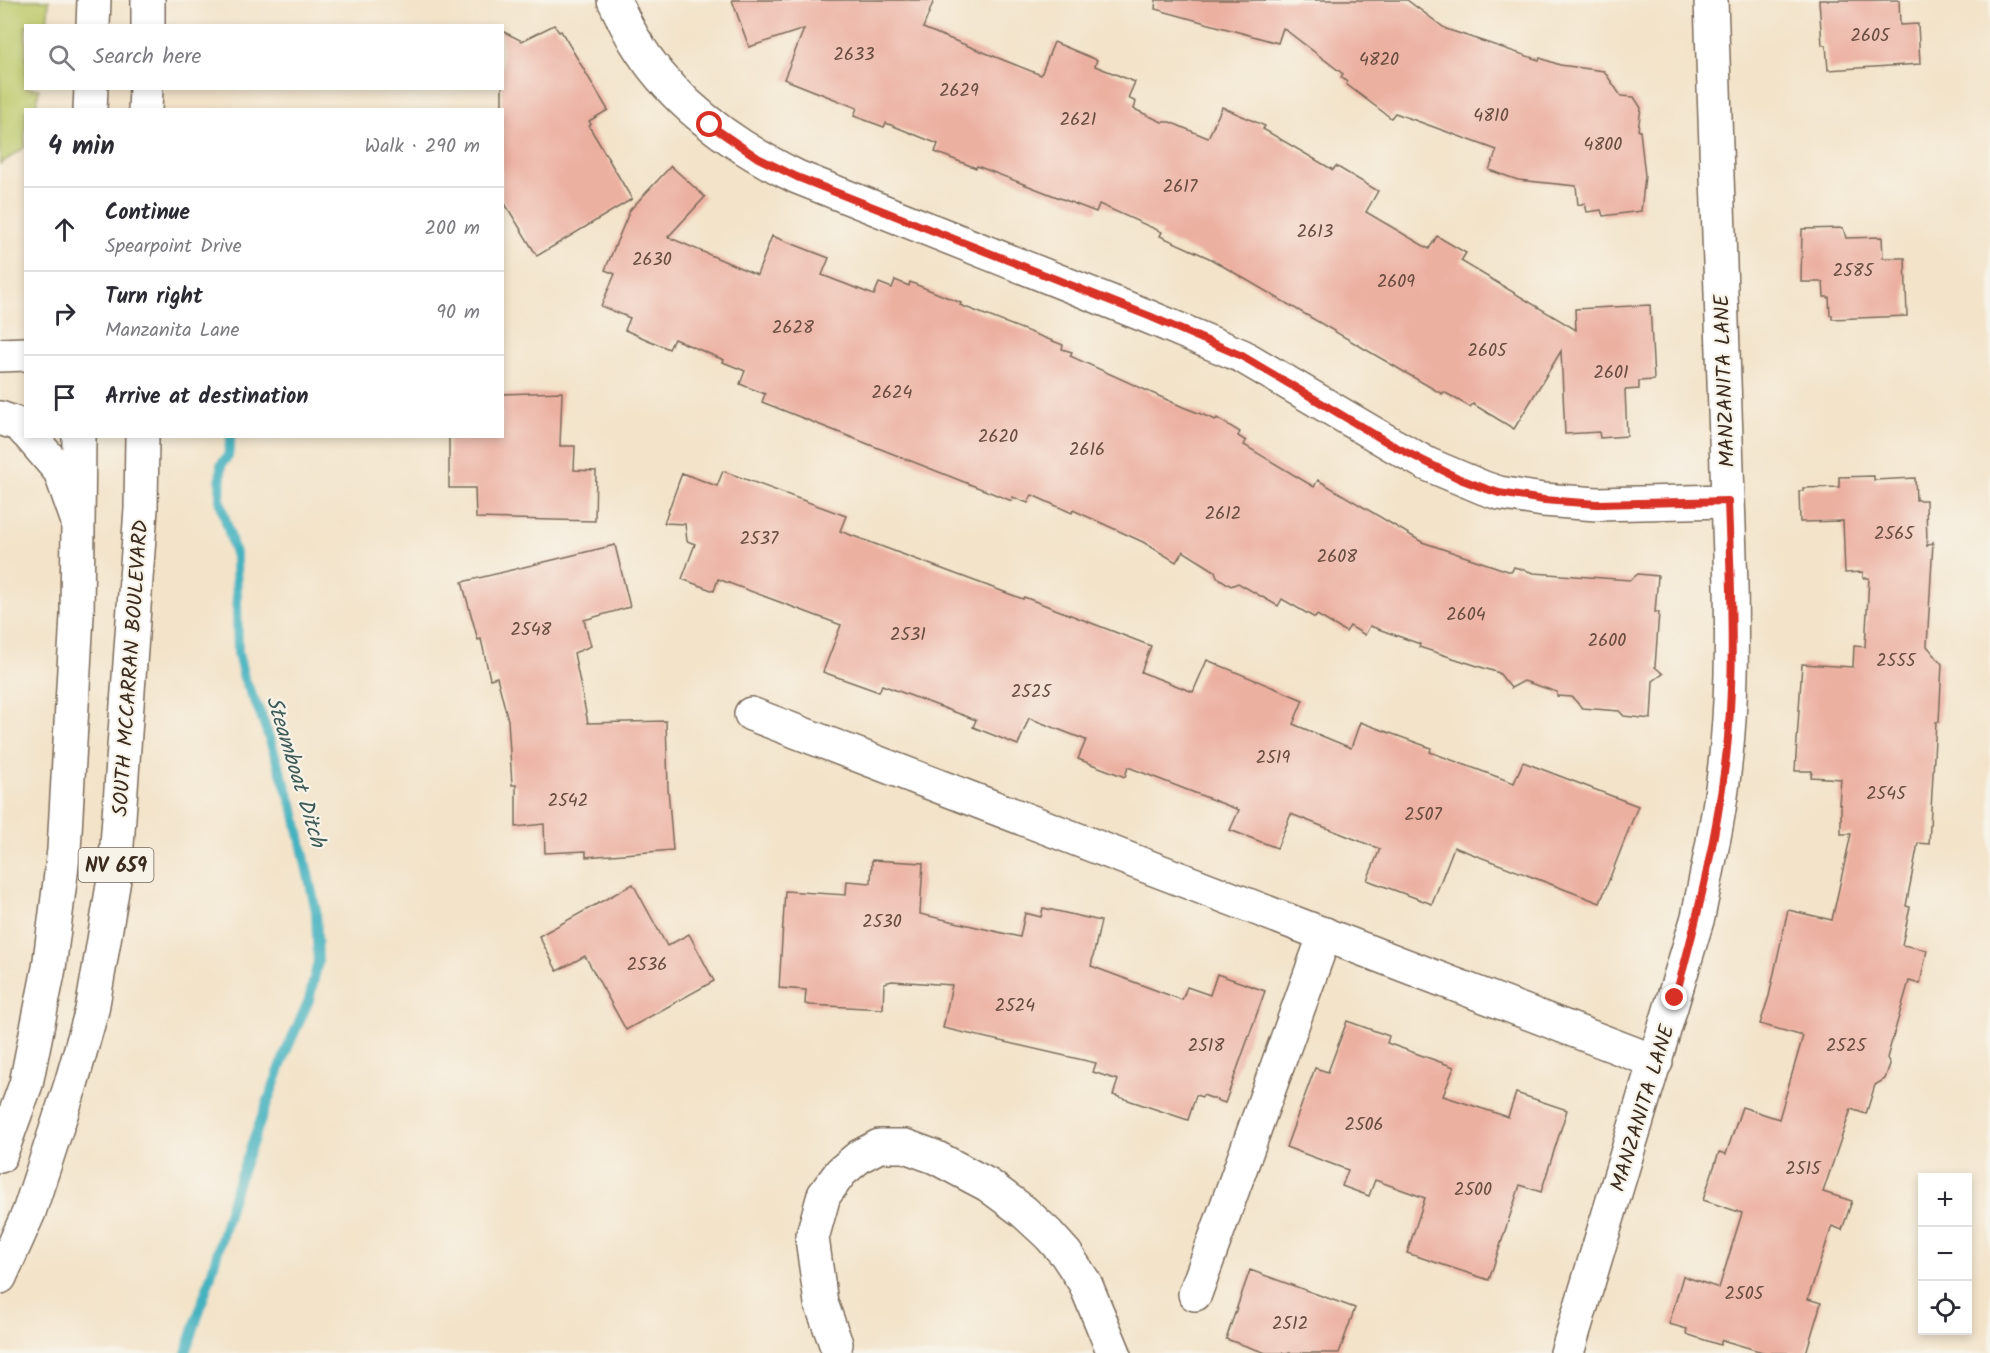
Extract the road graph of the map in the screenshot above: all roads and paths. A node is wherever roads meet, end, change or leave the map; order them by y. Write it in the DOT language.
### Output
graph roads {
  1 [pos="94,0"];
  2 [pos="148,0"];
  3 [pos="614,0"];
  4 [pos="1710,0"];
  5 [pos="93,24"];
  6 [pos="148,24"];
  7 [pos="91,90"];
  8 [pos="146,90"];
  9 [pos="90,108"];
  10 [pos="145,108"];
  11 [pos="24,354"];
  12 [pos="0,355"];
  13 [pos="0,418"];
  14 [pos="24,430"];
  15 [pos="32,438"];
  16 [pos="79,438"];
  17 [pos="123,438"];
  18 [pos="142,438"];
  19 [pos="1728,501"];
  20 [pos="141,509"];
  21 [pos="79,525"];
  22 [pos="751,714"];
  23 [pos="1325,934"];
  24 [pos="1656,1062"];
  25 [pos="0,1156"];
  26 [pos="0,1277"];
  27 [pos="1195,1294"];
  28 [pos="836,1344"];
  29 [pos="1114,1353"];
  30 [pos="1567,1353"];
  1 -- 5 [label="street"];
  2 -- 6 [label="street"];
  3 -- 19 [label="street"];
  4 -- 19 [label="street, MANZANITA LANE"];
  7 -- 9 [label="street"];
  8 -- 10 [label="street"];
  11 -- 12 [label="street"];
  13 -- 14 [label="street"];
  15 -- 21 [label="street"];
  16 -- 21 [label="street, NV 659"];
  17 -- 20 [label="street"];
  18 -- 20 [label="street, SOUTH MCCARRAN BOULEVARD / NV 659"];
  19 -- 24 [label="street, MANZANITA LANE"];
  20 -- 26 [label="street, SOUTH MCCARRAN BOULEVARD / NV 659"];
  21 -- 25 [label="street, NV 659"];
  22 -- 23 [label="street"];
  23 -- 24 [label="street"];
  23 -- 27 [label="street"];
  24 -- 30 [label="street, MANZANITA LANE"];
  28 -- 29 [label="street"];
}
